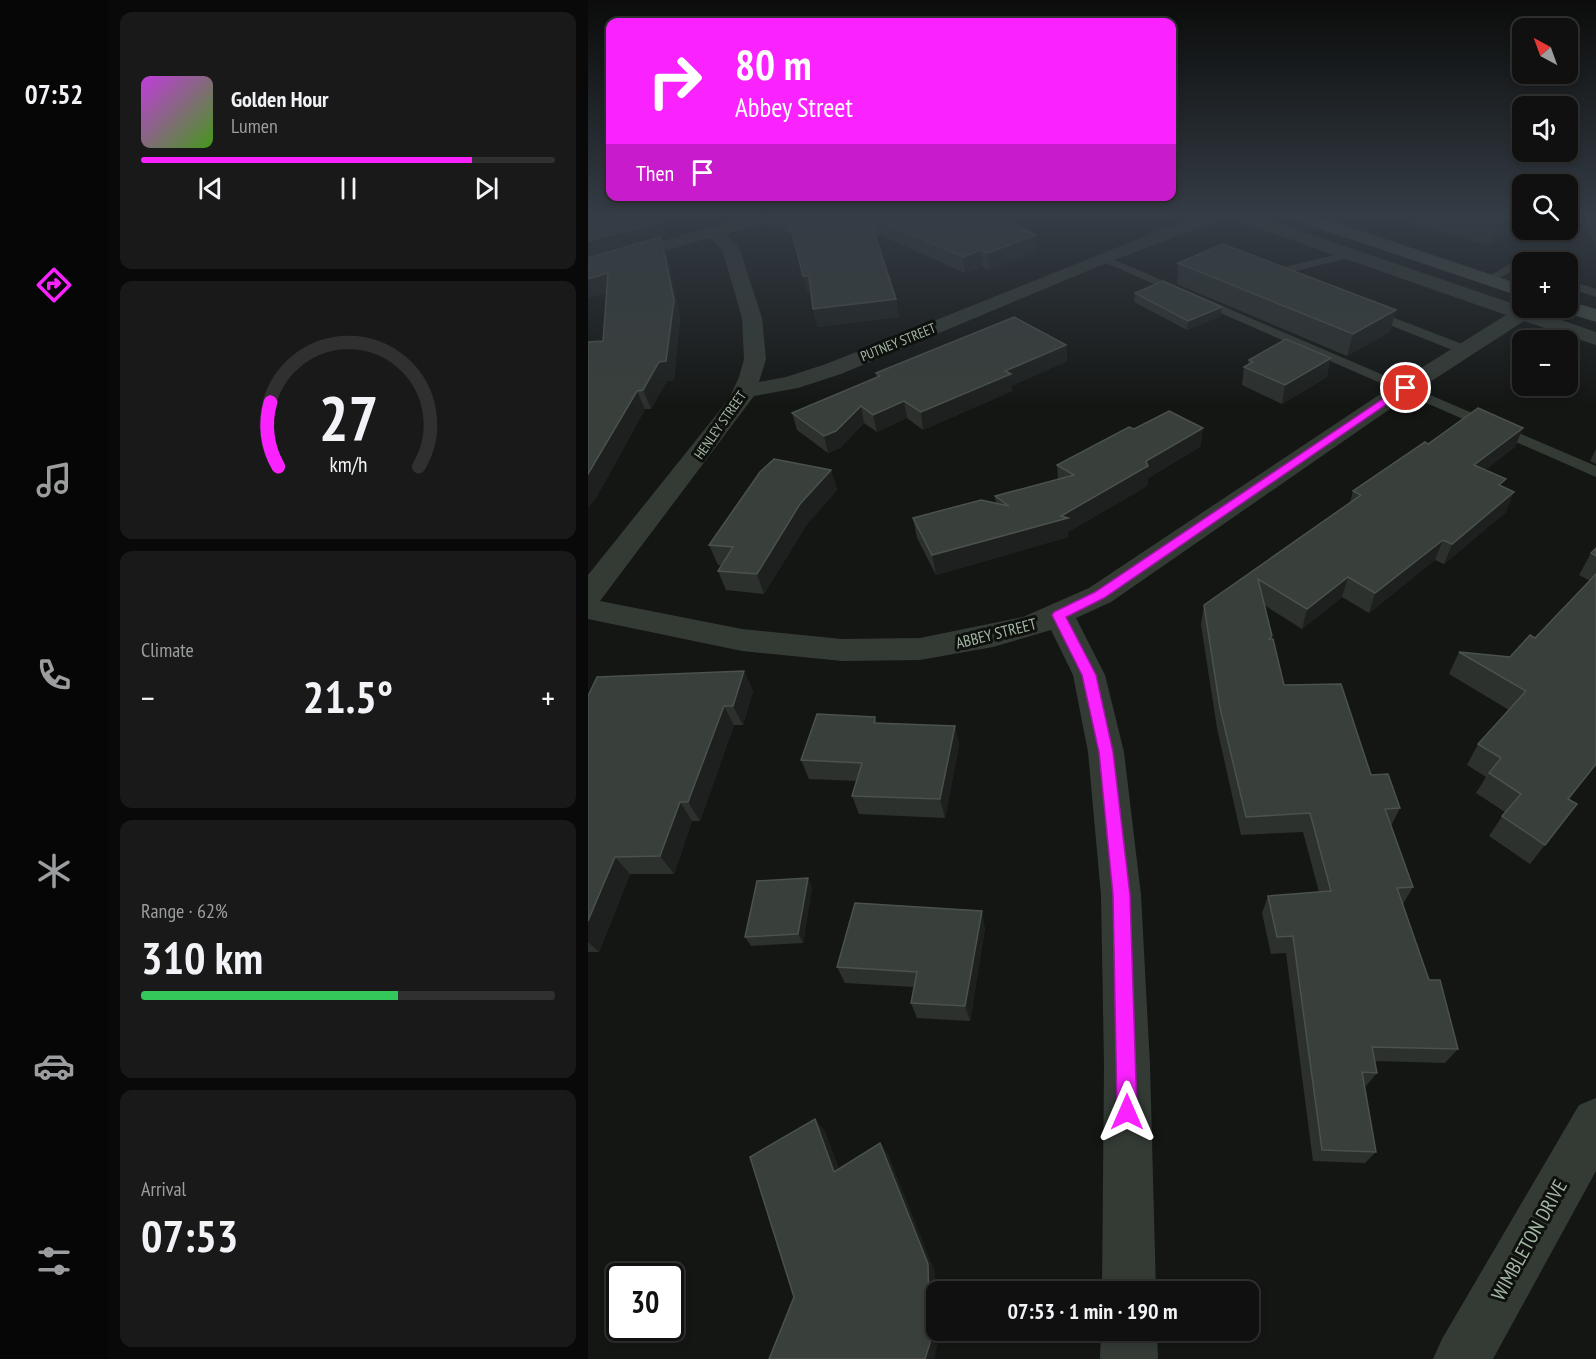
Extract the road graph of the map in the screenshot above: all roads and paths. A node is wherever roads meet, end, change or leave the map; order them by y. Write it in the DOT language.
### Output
graph roads {
  1 [pos="740,279"];
  2 [pos="1051,279"];
  3 [pos="1153,279"];
  4 [pos="1290,279"];
  5 [pos="1440,279"];
  6 [pos="1488,280"];
  7 [pos="1578,287"];
  8 [pos="1316,292"];
  9 [pos="1596,293"];
  10 [pos="1512,296"];
  11 [pos="1512,300"];
  12 [pos="1357,308"];
  13 [pos="1578,310"];
  14 [pos="1512,314"];
  15 [pos="1596,316"];
  16 [pos="1553,318"];
  17 [pos="1596,339"];
  18 [pos="1465,350"];
  19 [pos="1406,388"];
  20 [pos="746,390"];
  21 [pos="1596,472"];
  22 [pos="588,595"];
  23 [pos="588,609"];
  24 [pos="1059,615"];
  25 [pos="1596,1122"];
  26 [pos="1129,1281"];
  27 [pos="1129,1341"];
  28 [pos="1129,1359"];
  29 [pos="1462,1359"];
  1 -- 20 [label="street, HENLEY STREET"];
  2 -- 20 [label="street, PUTNEY STREET"];
  3 -- 19 [label="lane"];
  4 -- 8 [label="lane"];
  5 -- 11 [label="street"];
  6 -- 10 [label="main road"];
  7 -- 9 [label="lane"];
  12 -- 18 [label="lane"];
  13 -- 15 [label="main road"];
  14 -- 18 [label="street, ABBEY STREET"];
  16 -- 17 [label="street"];
  18 -- 19 [label="street, ABBEY STREET"];
  19 -- 21 [label="lane"];
  19 -- 24 [label="street, ABBEY STREET"];
  20 -- 22 [label="street, HENLEY STREET"];
  23 -- 24 [label="street, ABBEY STREET"];
  24 -- 26 [label="street"];
  25 -- 29 [label="street, WIMBLETON DRIVE"];
  27 -- 28 [label="street"];
}
